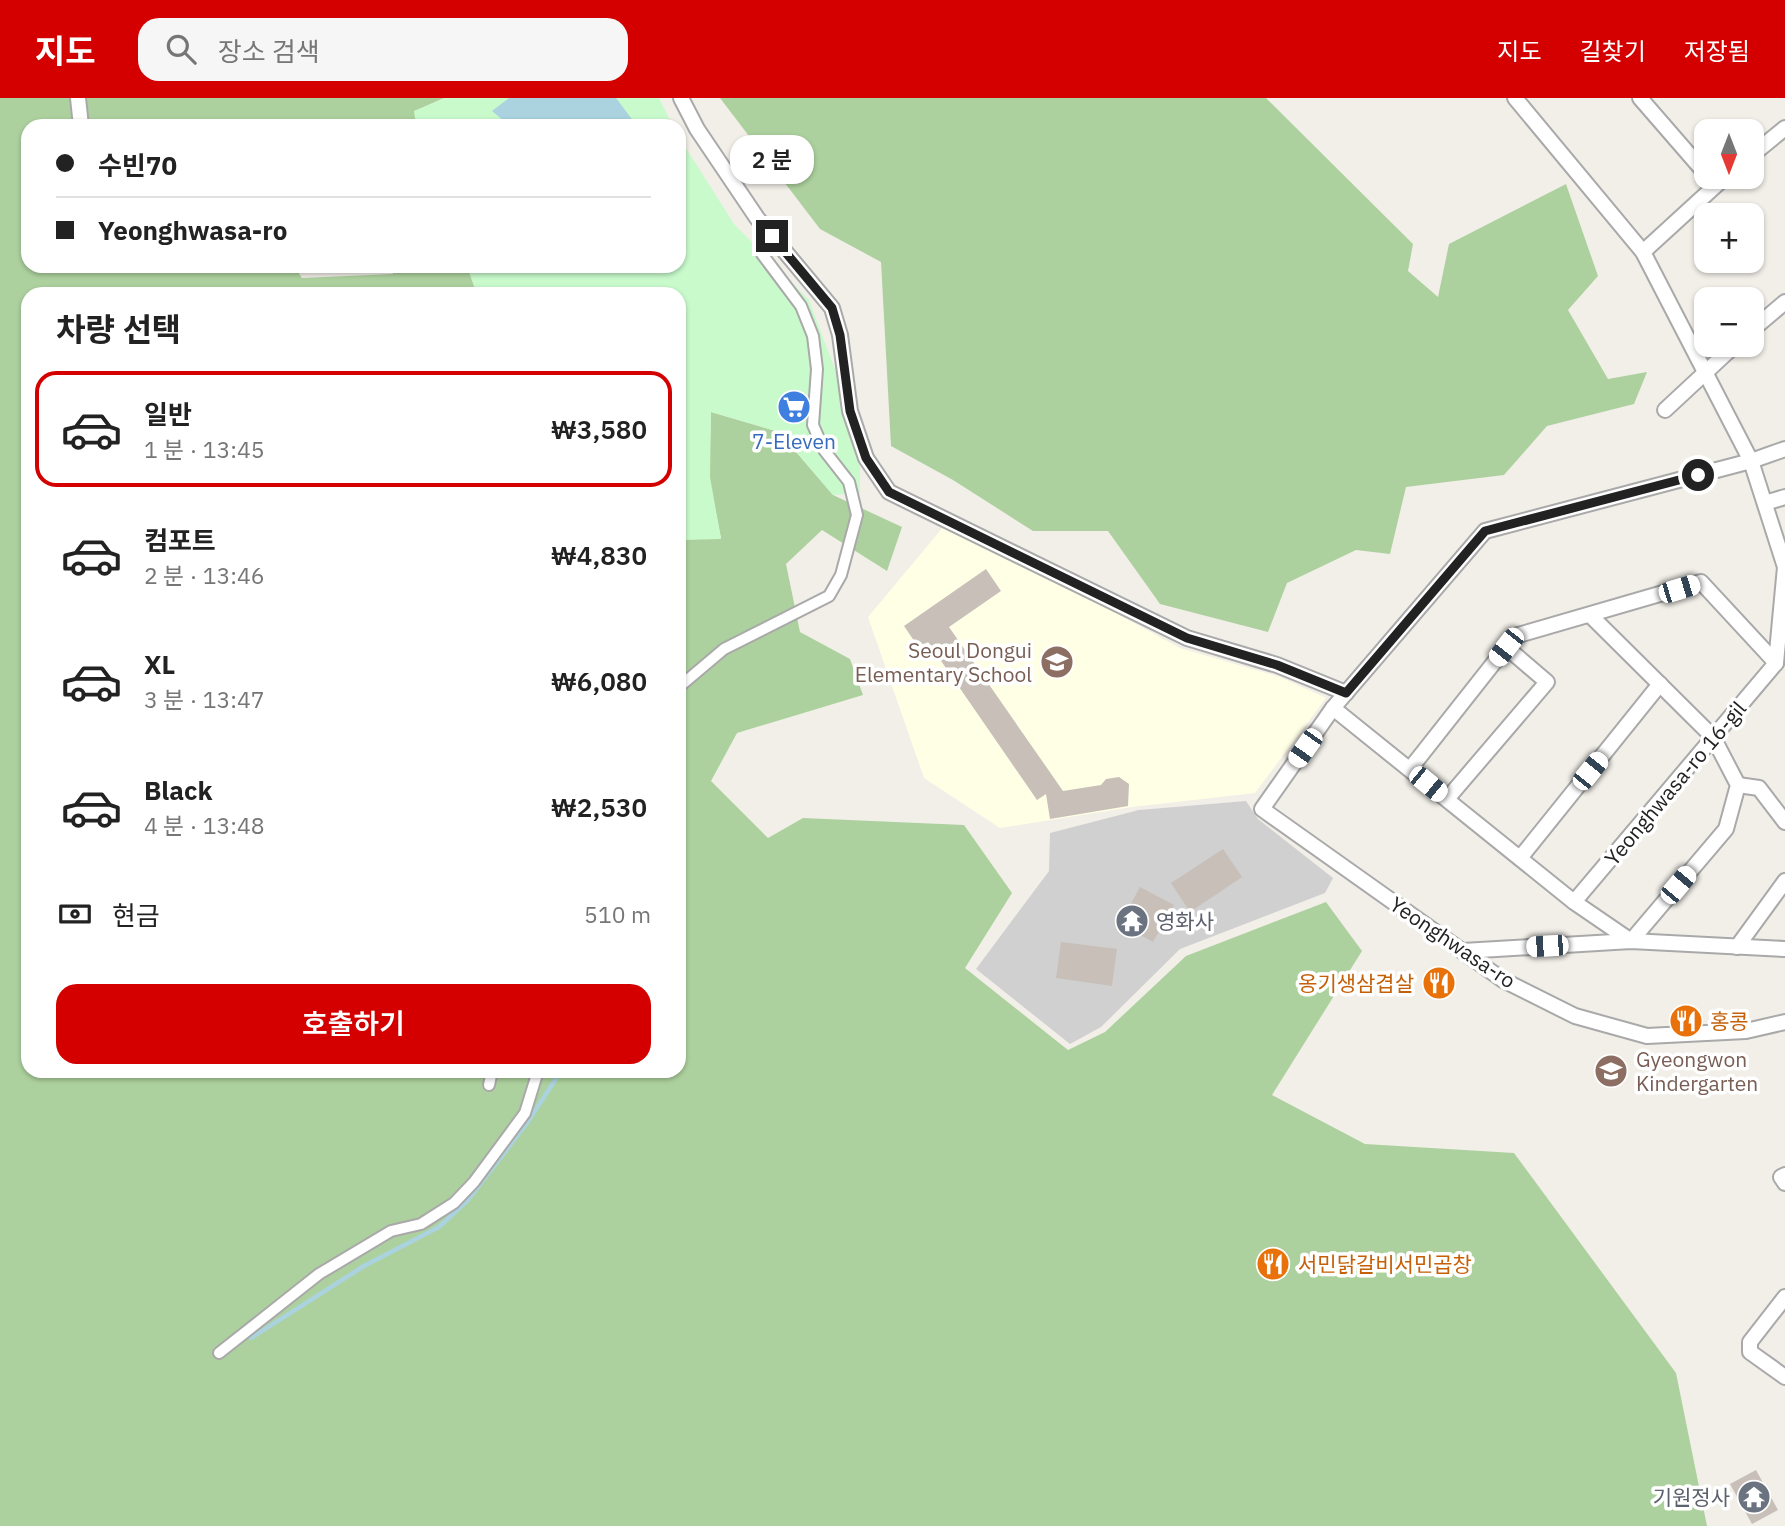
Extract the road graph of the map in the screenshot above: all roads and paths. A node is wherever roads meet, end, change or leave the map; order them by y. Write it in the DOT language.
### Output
graph roads {
  1 [pos="78,98"];
  2 [pos="681,98"];
  3 [pos="1640,98"];
  4 [pos="1521,100"];
  5 [pos="80,119"];
  6 [pos="1785,128"];
  7 [pos="1764,145"];
  8 [pos="1694,156"];
  9 [pos="1703,189"];
  10 [pos="1643,252"];
  11 [pos="762,254"];
  12 [pos="1785,302"];
  13 [pos="1764,320"];
  14 [pos="1721,357"];
  15 [pos="1704,371"];
  16 [pos="1665,410"];
  17 [pos="1785,449"];
  18 [pos="1751,461"];
  19 [pos="1785,497"];
  20 [pos="1765,503"];
  21 [pos="1590,615"];
  22 [pos="1781,644"];
  23 [pos="1506,647"];
  24 [pos="1776,663"];
  25 [pos="686,681"];
  26 [pos="1660,684"];
  27 [pos="1346,693"];
  28 [pos="1334,708"];
  29 [pos="1713,737"];
  30 [pos="1410,769"];
  31 [pos="1738,785"];
  32 [pos="1447,799"];
  33 [pos="1785,822"];
  34 [pos="1520,858"];
  35 [pos="1785,881"];
  36 [pos="1574,902"];
  37 [pos="1631,941"];
  38 [pos="1737,947"];
  39 [pos="1785,949"];
  40 [pos="1463,951"];
  41 [pos="1785,1022"];
  42 [pos="490,1078"];
  43 [pos="536,1078"];
  44 [pos="489,1085"];
  45 [pos="1785,1175"];
  46 [pos="1785,1183"];
  47 [pos="1785,1297"];
  48 [pos="219,1353"];
  49 [pos="1785,1377"];
  1 -- 5 [label="street"];
  2 -- 27 [label="street"];
  3 -- 8 [label="street"];
  4 -- 10 [label="street"];
  6 -- 7 [label="street"];
  9 -- 10 [label="street"];
  10 -- 15 [label="street"];
  11 -- 25 [label="street"];
  12 -- 13 [label="street"];
  14 -- 15 [label="street"];
  15 -- 16 [label="street"];
  15 -- 18 [label="street"];
  17 -- 18 [label="street"];
  18 -- 20 [label="street"];
  18 -- 27 [label="street"];
  19 -- 20 [label="street"];
  20 -- 22 [label="street"];
  21 -- 23 [label="street"];
  21 -- 24 [label="street"];
  21 -- 26 [label="street"];
  22 -- 24 [label="street"];
  23 -- 30 [label="street"];
  23 -- 32 [label="street"];
  24 -- 29 [label="street, Yeonghwasa-ro 16-gil"];
  26 -- 29 [label="street"];
  26 -- 34 [label="street"];
  27 -- 28 [label="street"];
  28 -- 30 [label="street"];
  28 -- 40 [label="street, Yeonghwasa-ro"];
  29 -- 31 [label="street"];
  29 -- 36 [label="street, Yeonghwasa-ro 16-gil"];
  30 -- 32 [label="street"];
  31 -- 33 [label="street"];
  31 -- 37 [label="street"];
  32 -- 34 [label="street"];
  34 -- 36 [label="street"];
  35 -- 38 [label="street"];
  36 -- 37 [label="street"];
  37 -- 38 [label="street"];
  37 -- 40 [label="street"];
  38 -- 39 [label="street"];
  40 -- 41 [label="street, Yeonghwasa-ro"];
  42 -- 44 [label="street"];
  43 -- 48 [label="street"];
  45 -- 46 [label="street"];
  47 -- 49 [label="street"];
}
